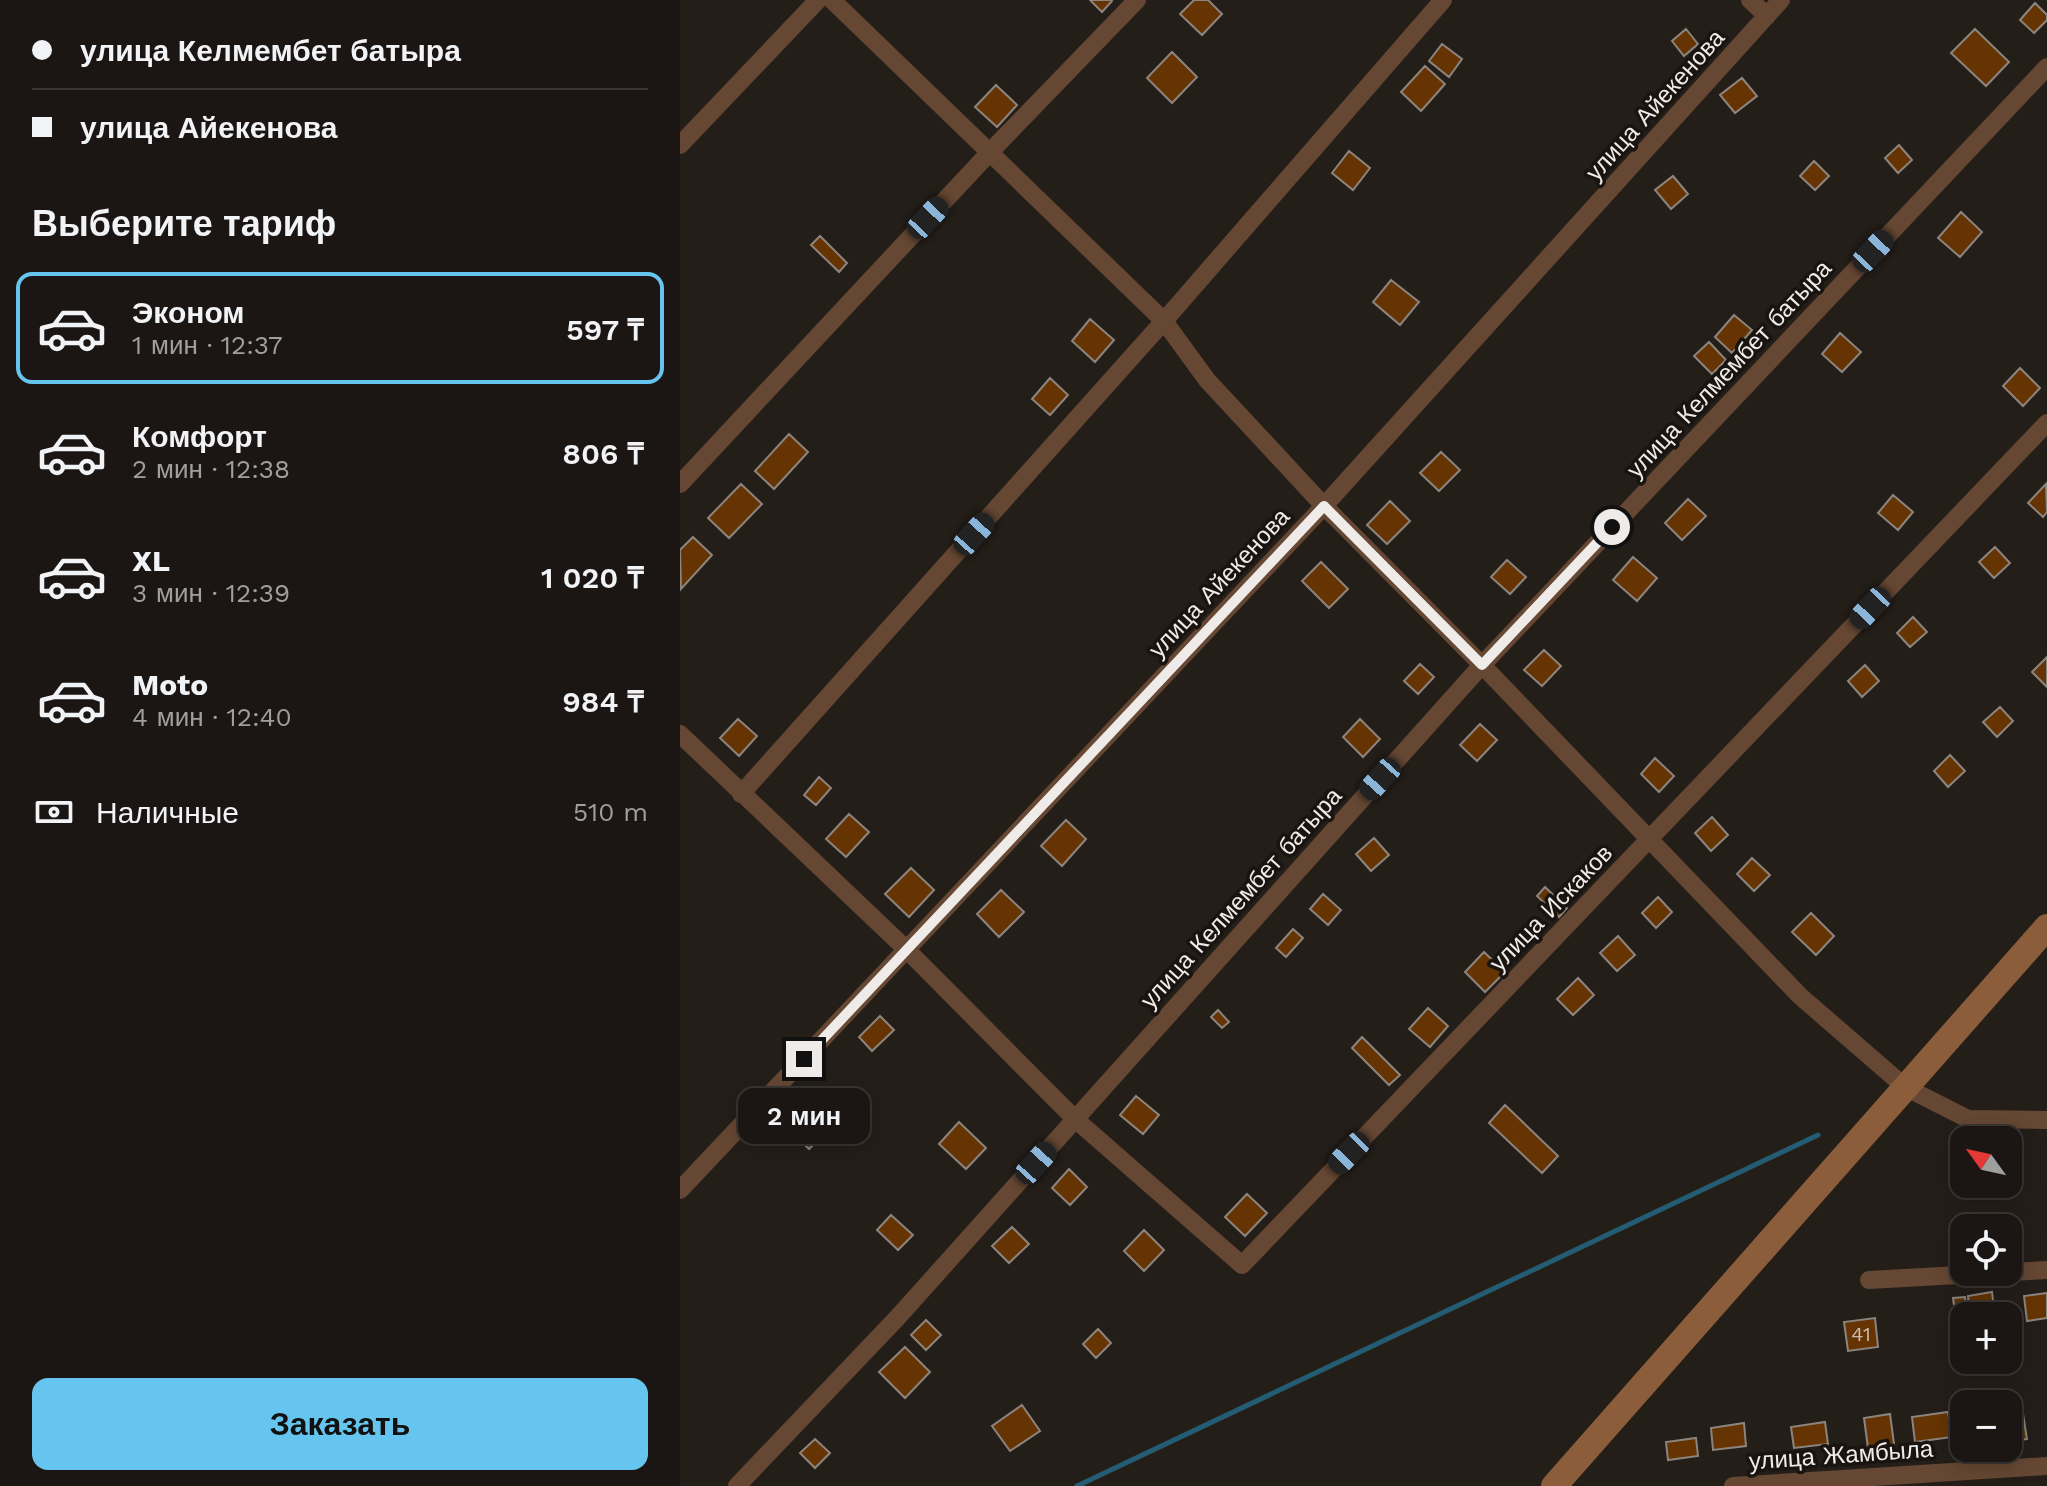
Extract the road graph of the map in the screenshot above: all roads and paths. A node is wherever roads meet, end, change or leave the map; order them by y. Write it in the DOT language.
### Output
graph roads {
  1 [pos="818,0"];
  2 [pos="832,0"];
  3 [pos="1137,0"];
  4 [pos="1443,0"];
  5 [pos="1750,0"];
  6 [pos="1781,0"];
  7 [pos="1767,16"];
  8 [pos="2047,67"];
  9 [pos="680,145"];
  10 [pos="990,152"];
  11 [pos="1164,321"];
  12 [pos="2047,423"];
  13 [pos="680,484"];
  14 [pos="1324,506"];
  15 [pos="1482,665"];
  16 [pos="680,734"];
  17 [pos="741,794"];
  18 [pos="1650,840"];
  19 [pos="2047,927"];
  20 [pos="907,950"];
  21 [pos="1905,1087"];
  22 [pos="1075,1119"];
  23 [pos="2047,1120"];
  24 [pos="680,1190"];
  25 [pos="2047,1270"];
  26 [pos="1869,1280"];
  27 [pos="2047,1466"];
  28 [pos="1794,1484"];
  29 [pos="737,1486"];
  30 [pos="1554,1486"];
  31 [pos="1733,1486"];
  1 -- 9 [label="street"];
  2 -- 10 [label="street"];
  3 -- 10 [label="street"];
  4 -- 11 [label="street"];
  5 -- 7 [label="street"];
  6 -- 7 [label="street, улица Айекенова"];
  7 -- 14 [label="street, улица Айекенова"];
  8 -- 15 [label="street, улица Келмембет батыра"];
  10 -- 11 [label="street"];
  10 -- 13 [label="street"];
  11 -- 14 [label="street"];
  11 -- 17 [label="street"];
  12 -- 18 [label="street, улица Искаков"];
  14 -- 15 [label="street"];
  14 -- 20 [label="street, улица Айекенова"];
  15 -- 18 [label="street"];
  15 -- 22 [label="street, улица Келмембет батыра"];
  16 -- 17 [label="street"];
  17 -- 20 [label="street"];
  18 -- 21 [label="street"];
  18 -- 22 [label="street, улица Искаков"];
  19 -- 21 [label="main road"];
  20 -- 22 [label="street"];
  20 -- 24 [label="street, улица Айекенова"];
  21 -- 23 [label="street"];
  21 -- 30 [label="main road"];
  22 -- 29 [label="street, улица Келмембет батыра"];
  25 -- 26 [label="street"];
  27 -- 28 [label="street, улица Жамбыла"];
  28 -- 31 [label="street, улица Жамбыла"];
}
